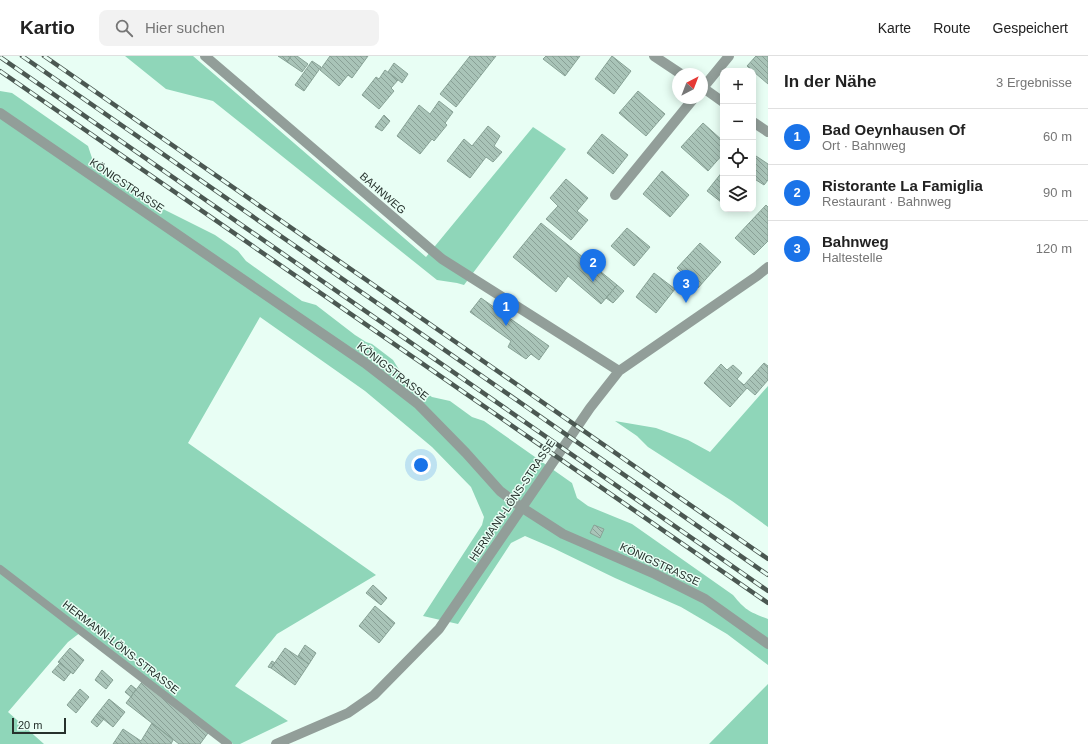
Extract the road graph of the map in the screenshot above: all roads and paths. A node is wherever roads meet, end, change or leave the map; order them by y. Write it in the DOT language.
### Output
graph roads {
  1 [pos="205,56"];
  2 [pos="654,56"];
  3 [pos="729,56"];
  4 [pos="672,68"];
  5 [pos="708,81"];
  6 [pos="708,92"];
  7 [pos="720,100"];
  8 [pos="689,104"];
  9 [pos="0,113"];
  10 [pos="756,124"];
  11 [pos="768,132"];
  12 [pos="615,195"];
  13 [pos="768,267"];
  14 [pos="619,371"];
  15 [pos="521,508"];
  16 [pos="0,569"];
  17 [pos="768,644"];
  18 [pos="228,744"];
  19 [pos="276,744"];
  1 -- 14 [label="street, BAHNWEG"];
  2 -- 4 [label="street"];
  3 -- 5 [label="street"];
  6 -- 7 [label="street"];
  8 -- 12 [label="street"];
  9 -- 15 [label="street, KÖNIGSTRASSE"];
  10 -- 11 [label="street"];
  13 -- 14 [label="street, HERMANN-LÖNS-STRASSE"];
  14 -- 15 [label="street, HERMANN-LÖNS-STRASSE"];
  15 -- 17 [label="street, KÖNIGSTRASSE"];
  15 -- 19 [label="street, HERMANN-LÖNS-STRASSE"];
  16 -- 18 [label="lane, HERMANN-LÖNS-STRASSE"];
}
